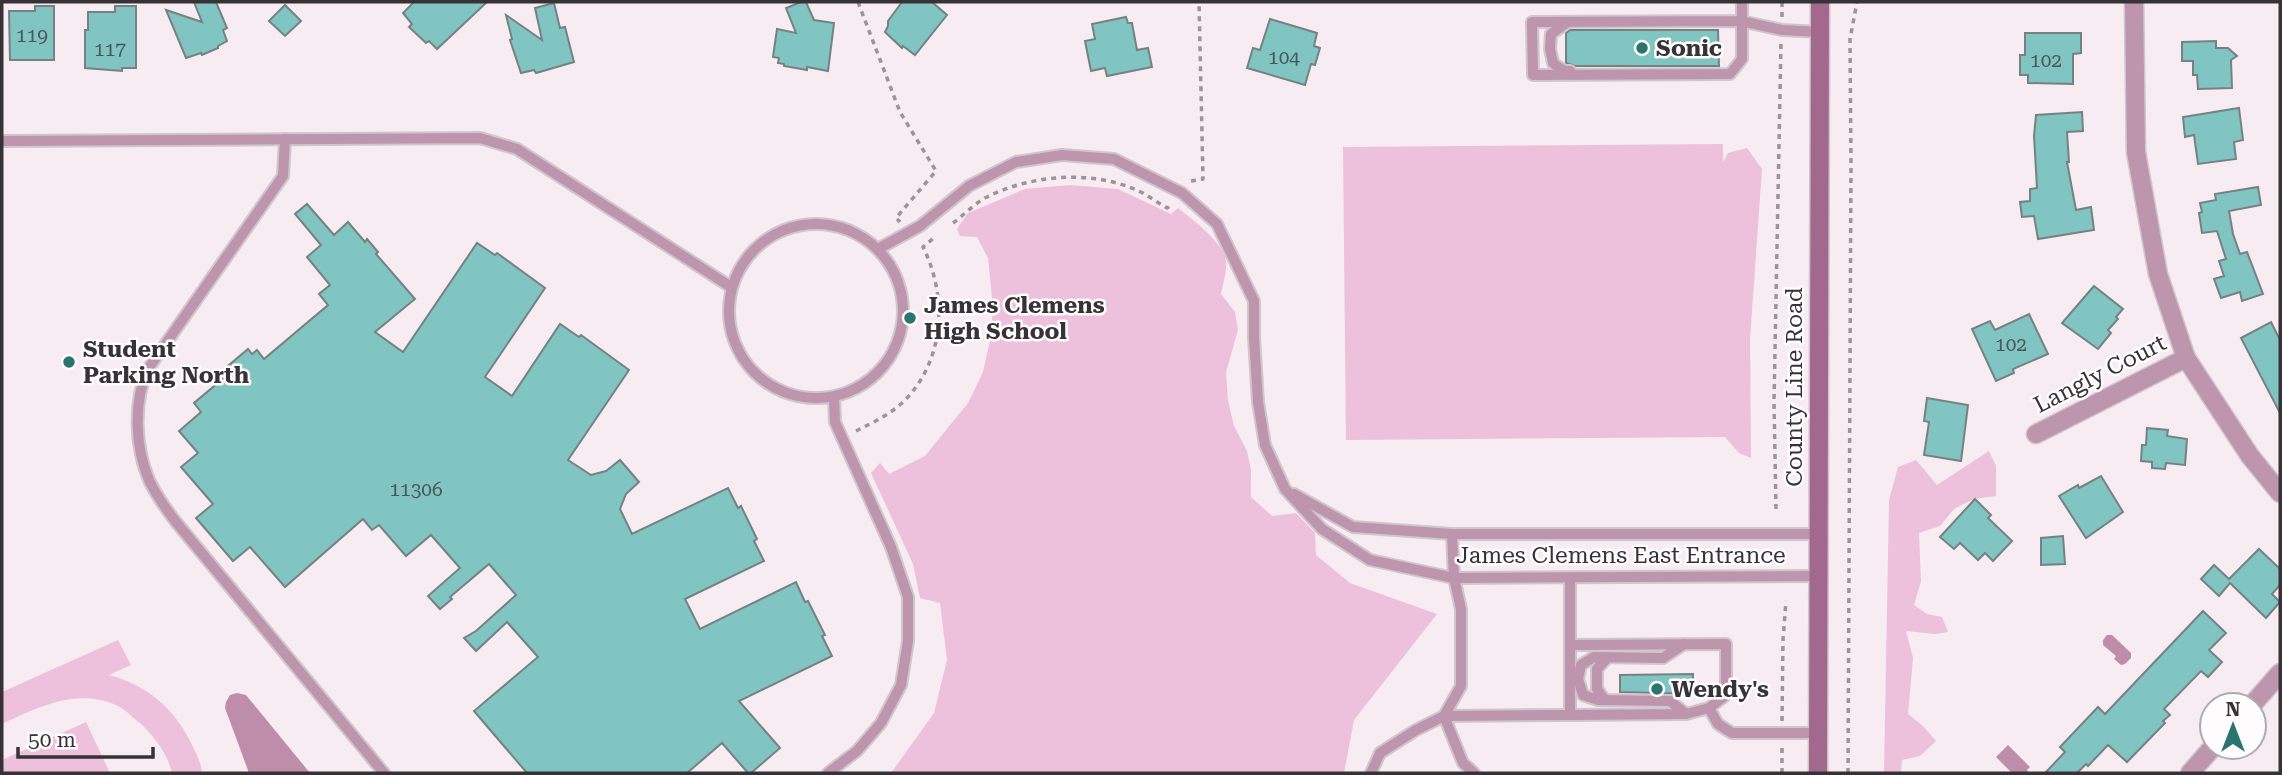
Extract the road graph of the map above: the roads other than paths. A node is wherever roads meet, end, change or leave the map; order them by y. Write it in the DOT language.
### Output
graph roads {
  1 [pos="1742,2"];
  2 [pos="1821,2"];
  3 [pos="2135,4"];
  4 [pos="1741,21"];
  5 [pos="1568,22"];
  6 [pos="1820,32"];
  7 [pos="1646,75"];
  8 [pos="285,139"];
  9 [pos="2,141"];
  10 [pos="878,249"];
  11 [pos="731,287"];
  12 [pos="2186,358"];
  13 [pos="834,397"];
  14 [pos="2036,434"];
  15 [pos="1285,489"];
  16 [pos="2280,493"];
  17 [pos="1452,534"];
  18 [pos="1818,534"];
  19 [pos="1818,576"];
  20 [pos="1570,578"];
  21 [pos="1454,579"];
  22 [pos="1684,644"];
  23 [pos="1570,645"];
  24 [pos="1608,657"];
  25 [pos="2280,673"];
  26 [pos="2264,691"];
  27 [pos="1605,700"];
  28 [pos="1709,708"];
  29 [pos="1570,715"];
  30 [pos="1686,715"];
  31 [pos="1444,716"];
  32 [pos="1818,733"];
  33 [pos="384,773"];
  34 [pos="828,773"];
  35 [pos="1371,773"];
  36 [pos="1474,773"];
  37 [pos="1818,773"];
  1 -- 4 [label="lane"];
  2 -- 6 [label="main road, County Line Road"];
  3 -- 12 [label="street"];
  4 -- 5 [label="lane"];
  4 -- 6 [label="lane"];
  4 -- 7 [label="lane"];
  5 -- 7 [label="lane"];
  5 -- 7 [label="lane"];
  6 -- 18 [label="main road, County Line Road"];
  8 -- 9 [label="lane"];
  8 -- 11 [label="lane"];
  8 -- 33 [label="lane"];
  10 -- 11 [label="lane"];
  10 -- 13 [label="lane"];
  10 -- 15 [label="lane, James Clemens East Entrance"];
  11 -- 13 [label="lane"];
  12 -- 14 [label="street, Langly Court"];
  12 -- 16 [label="street"];
  13 -- 34 [label="lane"];
  15 -- 17 [label="lane, James Clemens East Entrance"];
  15 -- 21 [label="lane, James Clemens East Entrance"];
  17 -- 18 [label="lane, James Clemens East Entrance"];
  17 -- 21 [label="lane"];
  18 -- 19 [label="main road, County Line Road"];
  19 -- 20 [label="lane, James Clemens East Entrance"];
  19 -- 32 [label="main road, County Line Road"];
  20 -- 21 [label="lane, James Clemens East Entrance"];
  20 -- 23 [label="lane"];
  21 -- 31 [label="lane"];
  22 -- 23 [label="lane"];
  22 -- 24 [label="lane"];
  22 -- 28 [label="lane"];
  23 -- 29 [label="lane"];
  24 -- 27 [label="lane"];
  24 -- 27 [label="lane"];
  25 -- 26 [label="street"];
  27 -- 30 [label="lane"];
  28 -- 30 [label="lane"];
  28 -- 32 [label="lane"];
  29 -- 30 [label="lane"];
  29 -- 31 [label="lane"];
  31 -- 35 [label="lane"];
  31 -- 36 [label="lane"];
  32 -- 37 [label="main road, County Line Road"];
}
